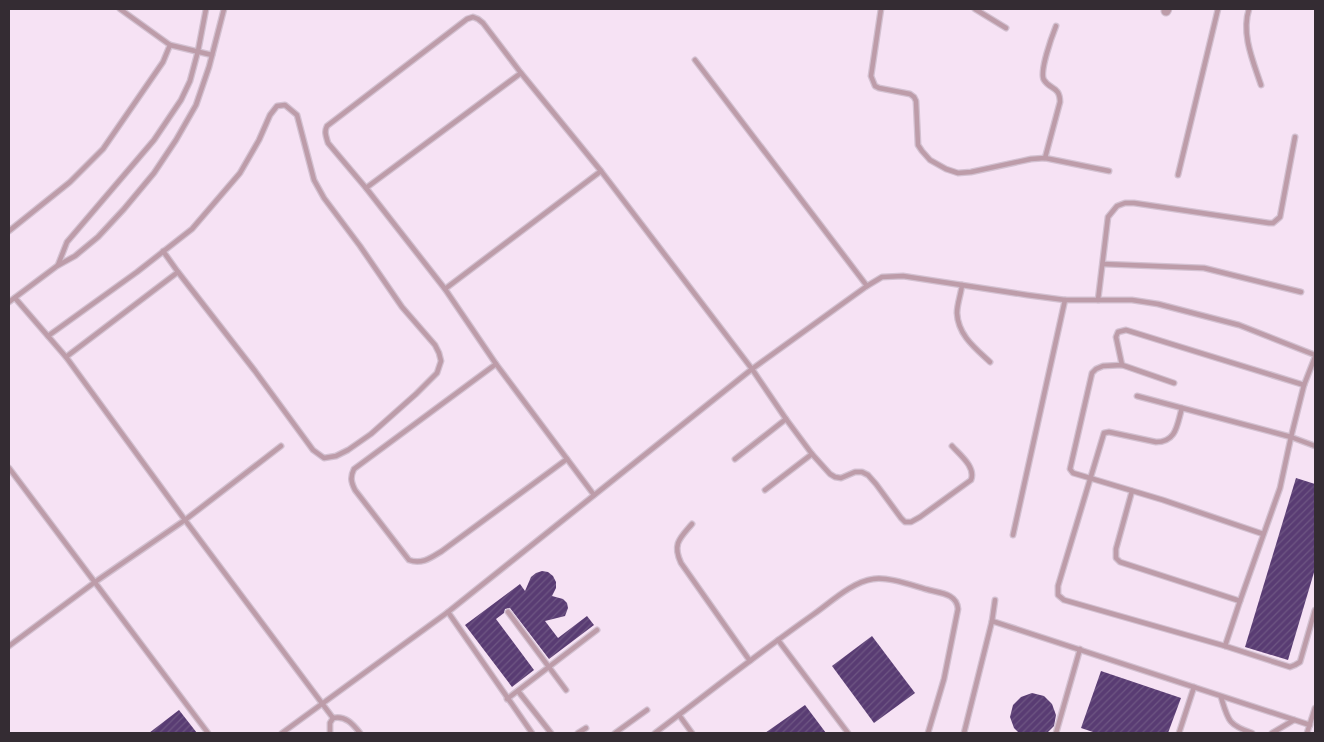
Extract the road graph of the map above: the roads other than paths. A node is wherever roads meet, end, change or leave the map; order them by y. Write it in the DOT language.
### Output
graph roads {
  1 [pos="120,9"];
  2 [pos="206,9"];
  3 [pos="224,9"];
  4 [pos="881,9"];
  5 [pos="975,9"];
  6 [pos="1218,9"];
  7 [pos="1249,9"];
  8 [pos="1056,26"];
  9 [pos="1006,28"];
  10 [pos="170,45"];
  11 [pos="198,51"];
  12 [pos="212,55"];
  13 [pos="695,60"];
  14 [pos="521,73"];
  15 [pos="1261,85"];
  16 [pos="1295,137"];
  17 [pos="1045,158"];
  18 [pos="601,171"];
  19 [pos="1109,171"];
  20 [pos="1178,175"];
  21 [pos="366,188"];
  22 [pos="9,231"];
  23 [pos="163,251"];
  24 [pos="1103,264"];
  25 [pos="57,266"];
  26 [pos="178,272"];
  27 [pos="962,285"];
  28 [pos="867,286"];
  29 [pos="445,289"];
  30 [pos="1302,292"];
  31 [pos="15,298"];
  32 [pos="1065,300"];
  33 [pos="1098,300"];
  34 [pos="9,302"];
  35 [pos="48,336"];
  36 [pos="1315,356"];
  37 [pos="66,357"];
  38 [pos="990,362"];
  39 [pos="496,364"];
  40 [pos="1122,364"];
  41 [pos="752,369"];
  42 [pos="1174,383"];
  43 [pos="1304,385"];
  44 [pos="1137,396"];
  45 [pos="1182,408"];
  46 [pos="786,419"];
  47 [pos="1291,437"];
  48 [pos="281,446"];
  49 [pos="952,446"];
  50 [pos="1315,446"];
  51 [pos="812,454"];
  52 [pos="567,459"];
  53 [pos="735,459"];
  54 [pos="9,468"];
  55 [pos="1091,478"];
  56 [pos="765,490"];
  57 [pos="1132,490"];
  58 [pos="594,496"];
  59 [pos="185,520"];
  60 [pos="692,524"];
  61 [pos="1263,534"];
  62 [pos="1013,535"];
  63 [pos="95,582"];
  64 [pos="995,600"];
  65 [pos="1240,600"];
  66 [pos="1315,610"];
  67 [pos="448,612"];
  68 [pos="508,612"];
  69 [pos="992,621"];
  70 [pos="597,630"];
  71 [pos="778,640"];
  72 [pos="9,646"];
  73 [pos="1225,646"];
  74 [pos="1080,649"];
  75 [pos="750,661"];
  76 [pos="549,666"];
  77 [pos="1194,687"];
  78 [pos="566,690"];
  79 [pos="518,691"];
  80 [pos="1221,696"];
  81 [pos="507,699"];
  82 [pos="322,704"];
  83 [pos="1315,708"];
  84 [pos="647,710"];
  85 [pos="679,715"];
  86 [pos="333,718"];
  87 [pos="1294,720"];
  88 [pos="1310,725"];
  89 [pos="586,728"];
  90 [pos="208,733"];
  91 [pos="282,733"];
  92 [pos="330,733"];
  93 [pos="360,733"];
  94 [pos="532,733"];
  95 [pos="550,733"];
  96 [pos="578,733"];
  97 [pos="615,733"];
  98 [pos="655,733"];
  99 [pos="692,733"];
  100 [pos="848,733"];
  101 [pos="928,733"];
  102 [pos="964,733"];
  103 [pos="1056,733"];
  104 [pos="1179,733"];
  105 [pos="1252,733"];
  106 [pos="1272,733"];
  107 [pos="1307,733"];
  1 -- 10 [label="lane"];
  2 -- 11 [label="lane"];
  3 -- 12 [label="lane"];
  4 -- 17 [label="lane"];
  5 -- 9 [label="lane"];
  6 -- 20 [label="lane"];
  7 -- 15 [label="lane"];
  8 -- 17 [label="lane"];
  10 -- 11 [label="lane"];
  10 -- 22 [label="lane"];
  11 -- 12 [label="lane"];
  11 -- 25 [label="lane"];
  12 -- 25 [label="lane"];
  13 -- 28 [label="lane"];
  14 -- 18 [label="lane"];
  14 -- 21 [label="lane"];
  14 -- 21 [label="lane"];
  16 -- 24 [label="lane"];
  17 -- 19 [label="lane"];
  18 -- 29 [label="lane"];
  18 -- 41 [label="lane"];
  21 -- 29 [label="lane"];
  23 -- 26 [label="lane"];
  23 -- 26 [label="lane"];
  23 -- 35 [label="lane"];
  24 -- 30 [label="lane"];
  24 -- 33 [label="lane"];
  25 -- 31 [label="lane"];
  26 -- 37 [label="lane"];
  27 -- 28 [label="lane"];
  27 -- 32 [label="lane"];
  27 -- 38 [label="lane"];
  28 -- 41 [label="lane"];
  29 -- 39 [label="lane"];
  31 -- 34 [label="lane"];
  31 -- 35 [label="lane"];
  32 -- 33 [label="lane"];
  32 -- 62 [label="lane"];
  33 -- 36 [label="lane"];
  35 -- 37 [label="lane"];
  36 -- 43 [label="lane"];
  37 -- 59 [label="lane"];
  39 -- 52 [label="lane"];
  39 -- 52 [label="lane"];
  40 -- 42 [label="lane"];
  40 -- 43 [label="lane"];
  40 -- 55 [label="lane"];
  41 -- 46 [label="lane"];
  41 -- 58 [label="lane"];
  43 -- 47 [label="lane"];
  44 -- 45 [label="lane"];
  45 -- 47 [label="lane"];
  45 -- 55 [label="lane"];
  46 -- 51 [label="lane"];
  46 -- 53 [label="lane"];
  47 -- 50 [label="lane"];
  47 -- 61 [label="lane"];
  48 -- 59 [label="lane"];
  49 -- 51 [label="lane"];
  51 -- 56 [label="lane"];
  52 -- 58 [label="lane"];
  54 -- 63 [label="lane"];
  55 -- 57 [label="lane"];
  55 -- 73 [label="lane"];
  57 -- 61 [label="lane"];
  57 -- 65 [label="lane"];
  58 -- 67 [label="lane"];
  59 -- 63 [label="lane"];
  59 -- 82 [label="lane"];
  60 -- 75 [label="lane"];
  61 -- 65 [label="lane"];
  63 -- 72 [label="lane"];
  63 -- 90 [label="lane"];
  64 -- 69 [label="lane"];
  65 -- 73 [label="lane"];
  66 -- 73 [label="lane"];
  67 -- 81 [label="lane"];
  67 -- 82 [label="lane"];
  68 -- 76 [label="lane"];
  69 -- 74 [label="lane"];
  69 -- 102 [label="lane"];
  70 -- 76 [label="lane"];
  71 -- 75 [label="lane"];
  71 -- 100 [label="lane"];
  71 -- 101 [label="lane"];
  74 -- 77 [label="lane"];
  74 -- 103 [label="lane"];
  75 -- 85 [label="lane"];
  76 -- 78 [label="lane"];
  76 -- 79 [label="lane"];
  77 -- 80 [label="lane"];
  77 -- 104 [label="lane"];
  79 -- 81 [label="lane"];
  79 -- 95 [label="lane"];
  80 -- 87 [label="lane"];
  80 -- 105 [label="lane"];
  81 -- 94 [label="lane"];
  82 -- 86 [label="lane"];
  82 -- 91 [label="lane"];
  83 -- 88 [label="lane"];
  84 -- 97 [label="lane"];
  85 -- 98 [label="lane"];
  85 -- 99 [label="lane"];
  86 -- 92 [label="lane"];
  86 -- 93 [label="lane"];
  87 -- 88 [label="lane"];
  87 -- 106 [label="lane"];
  88 -- 107 [label="lane"];
  89 -- 96 [label="lane"];
}
